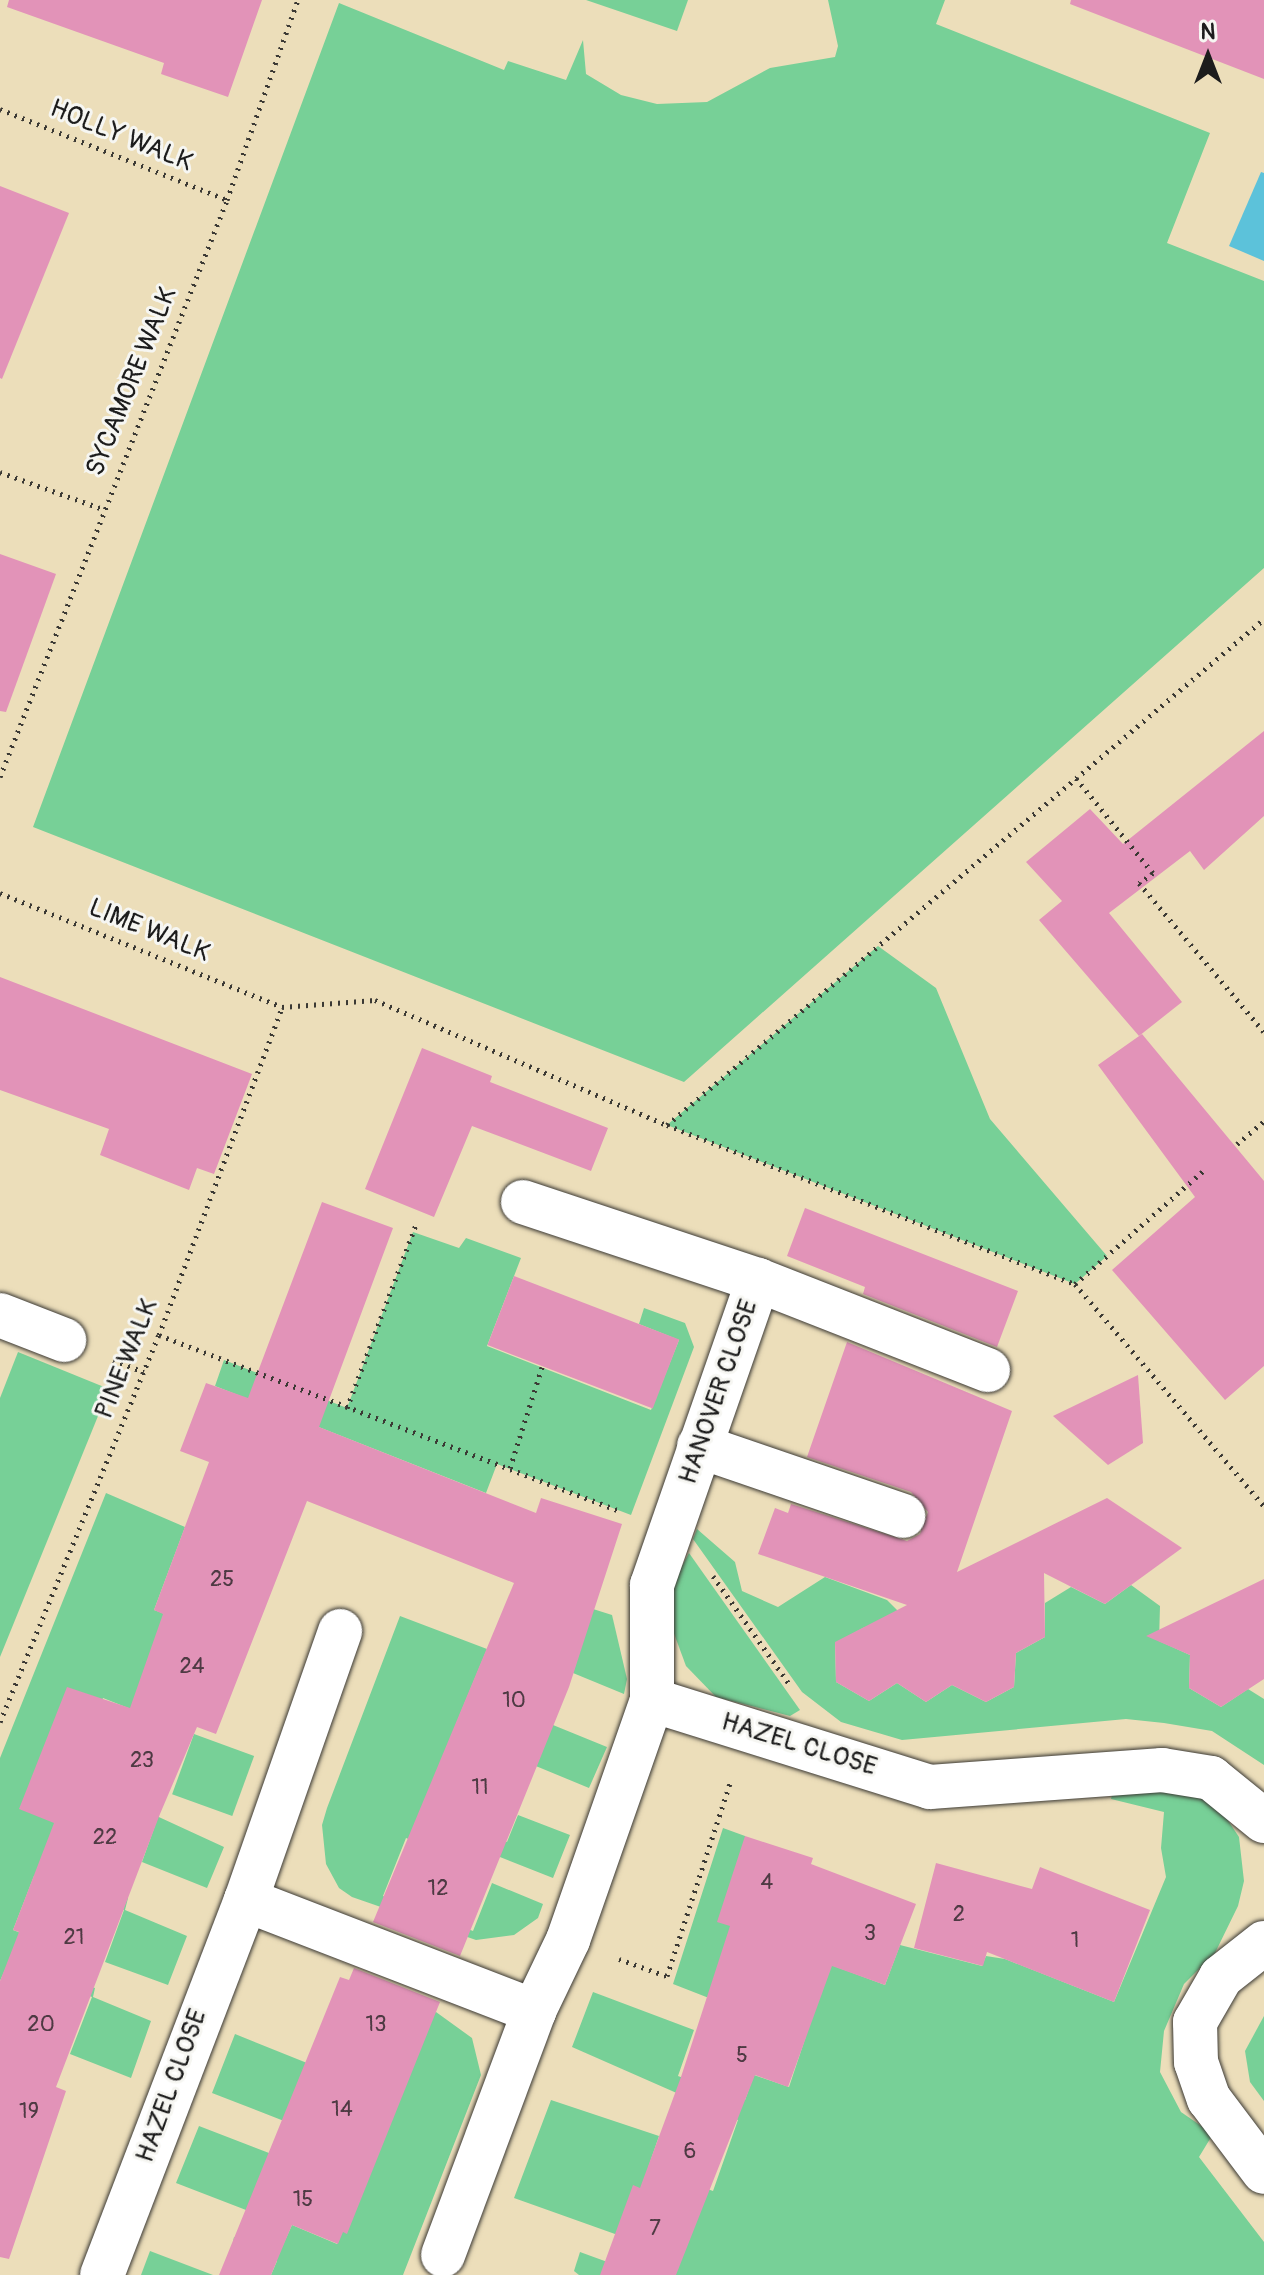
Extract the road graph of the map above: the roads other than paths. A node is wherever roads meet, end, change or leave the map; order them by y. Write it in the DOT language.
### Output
graph roads {
  1 [pos="523,1202"];
  2 [pos="758,1280"];
  3 [pos="0,1315"];
  4 [pos="64,1340"];
  5 [pos="988,1370"];
  6 [pos="699,1446"];
  7 [pos="903,1516"];
  8 [pos="340,1631"];
  9 [pos="652,1700"];
  10 [pos="1264,1821"];
  11 [pos="246,1900"];
  12 [pos="1264,1943"];
  13 [pos="534,2011"];
  14 [pos="1264,2172"];
  15 [pos="443,2255"];
  16 [pos="102,2275"];
  1 -- 2 [label="street, HANOVER CLOSE"];
  2 -- 5 [label="street"];
  2 -- 6 [label="street, HANOVER CLOSE"];
  3 -- 4 [label="street"];
  6 -- 7 [label="street"];
  6 -- 9 [label="street, HANOVER CLOSE"];
  8 -- 11 [label="street, HAZEL CLOSE"];
  9 -- 10 [label="street, HAZEL CLOSE"];
  9 -- 13 [label="street"];
  11 -- 13 [label="street"];
  11 -- 16 [label="street, HAZEL CLOSE"];
  12 -- 14 [label="street"];
  13 -- 15 [label="street"];
}
